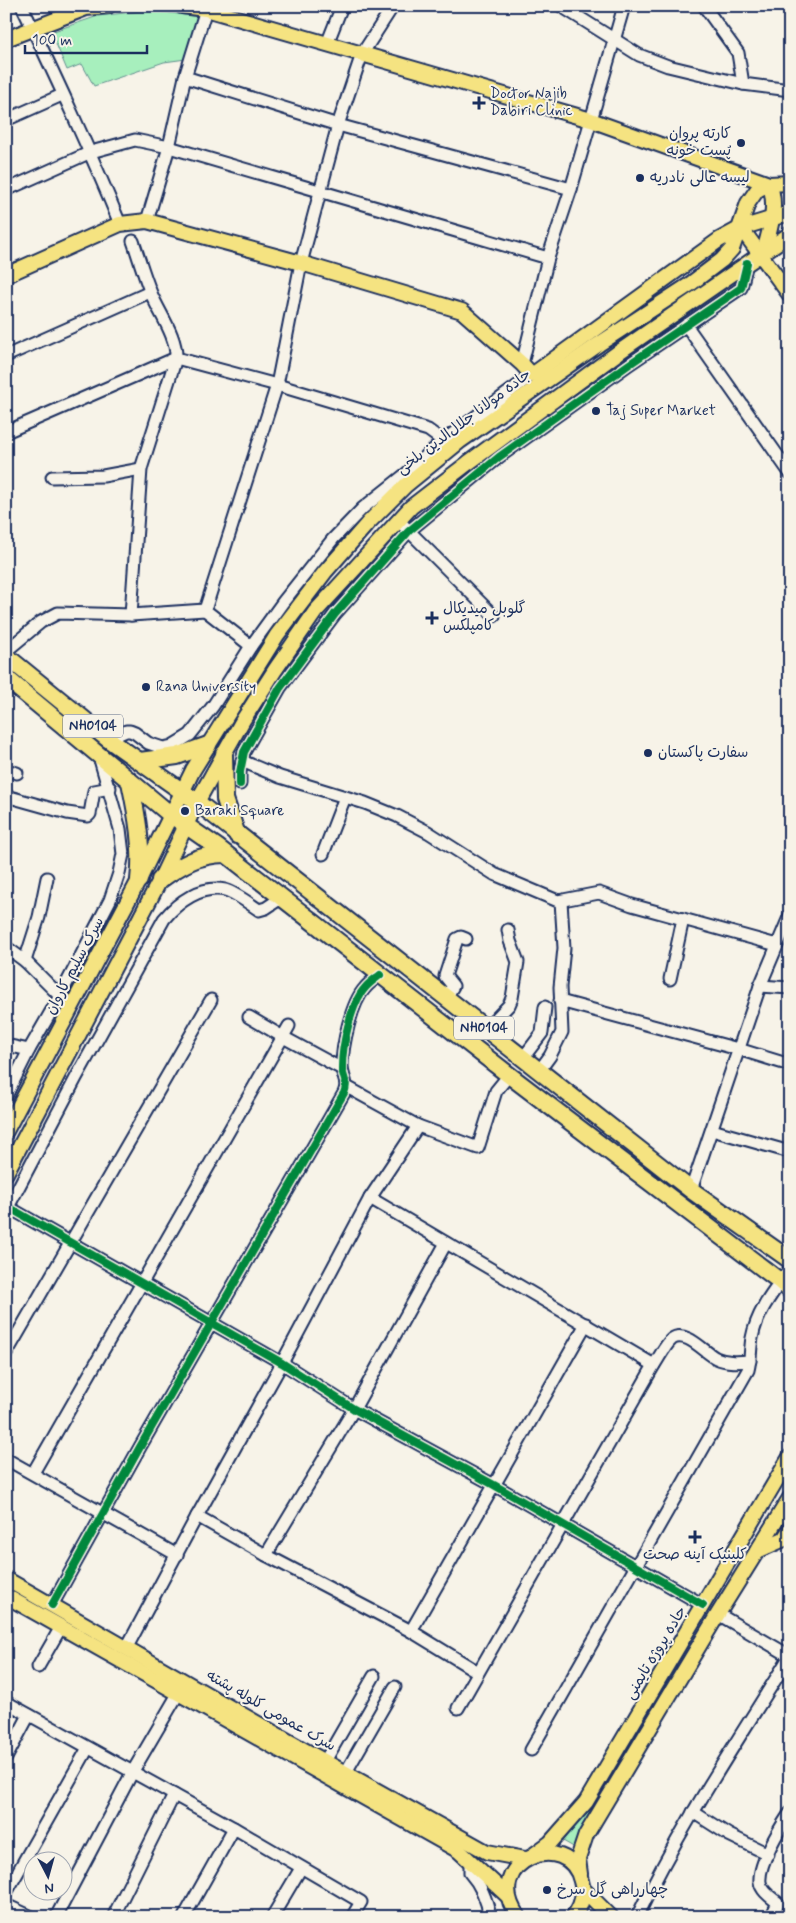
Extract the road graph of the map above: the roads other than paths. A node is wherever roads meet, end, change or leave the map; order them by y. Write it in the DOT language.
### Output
graph roads {
  1 [pos="22,6"];
  2 [pos="108,6"];
  3 [pos="182,6"];
  4 [pos="342,6"];
  5 [pos="393,6"];
  6 [pos="560,6"];
  7 [pos="624,6"];
  8 [pos="704,6"];
  9 [pos="206,8"];
  10 [pos="32,28"];
  11 [pos="6,39"];
  12 [pos="613,40"];
  13 [pos="327,44"];
  14 [pos="362,54"];
  15 [pos="185,77"];
  16 [pos="743,84"];
  17 [pos="790,90"];
  18 [pos="62,95"];
  19 [pos="6,120"];
  20 [pos="591,120"];
  21 [pos="338,125"];
  22 [pos="169,147"];
  23 [pos="91,152"];
  24 [pos="790,183"];
  25 [pos="769,184"];
  26 [pos="571,189"];
  27 [pos="6,190"];
  28 [pos="320,191"];
  29 [pos="790,214"];
  30 [pos="771,220"];
  31 [pos="147,221"];
  32 [pos="120,224"];
  33 [pos="741,228"];
  34 [pos="790,234"];
  35 [pos="134,241"];
  36 [pos="762,252"];
  37 [pos="548,258"];
  38 [pos="301,263"];
  39 [pos="747,263"];
  40 [pos="6,275"];
  41 [pos="150,292"];
  42 [pos="790,295"];
  43 [pos="686,325"];
  44 [pos="6,356"];
  45 [pos="176,358"];
  46 [pos="522,364"];
  47 [pos="532,375"];
  48 [pos="277,385"];
  49 [pos="6,432"];
  50 [pos="443,442"];
  51 [pos="141,468"];
  52 [pos="790,473"];
  53 [pos="52,477"];
  54 [pos="398,520"];
  55 [pos="409,530"];
  56 [pos="205,610"];
  57 [pos="131,615"];
  58 [pos="494,616"];
  59 [pos="250,646"];
  60 [pos="6,651"];
  61 [pos="6,656"];
  62 [pos="6,678"];
  63 [pos="213,706"];
  64 [pos="228,716"];
  65 [pos="108,738"];
  66 [pos="208,745"];
  67 [pos="224,754"];
  68 [pos="99,756"];
  69 [pos="140,761"];
  70 [pos="242,761"];
  71 [pos="130,782"];
  72 [pos="240,784"];
  73 [pos="110,788"];
  74 [pos="182,792"];
  75 [pos="6,796"];
  76 [pos="345,797"];
  77 [pos="197,802"];
  78 [pos="171,815"];
  79 [pos="186,826"];
  80 [pos="237,835"];
  81 [pos="225,854"];
  82 [pos="323,854"];
  83 [pos="47,878"];
  84 [pos="140,880"];
  85 [pos="160,880"];
  86 [pos="280,898"];
  87 [pos="560,902"];
  88 [pos="790,915"];
  89 [pos="683,919"];
  90 [pos="508,930"];
  91 [pos="466,939"];
  92 [pos="777,945"];
  93 [pos="6,947"];
  94 [pos="25,961"];
  95 [pos="380,975"];
  96 [pos="670,979"];
  97 [pos="760,986"];
  98 [pos="790,988"];
  99 [pos="60,996"];
  100 [pos="446,998"];
  101 [pos="211,1000"];
  102 [pos="560,1001"];
  103 [pos="545,1008"];
  104 [pos="249,1017"];
  105 [pos="289,1026"];
  106 [pos="486,1028"];
  107 [pos="282,1037"];
  108 [pos="6,1045"];
  109 [pos="738,1049"];
  110 [pos="29,1050"];
  111 [pos="523,1058"];
  112 [pos="790,1065"];
  113 [pos="342,1069"];
  114 [pos="539,1071"];
  115 [pos="509,1075"];
  116 [pos="347,1087"];
  117 [pos="6,1096"];
  118 [pos="418,1126"];
  119 [pos="712,1130"];
  120 [pos="6,1131"];
  121 [pos="790,1152"];
  122 [pos="6,1173"];
  123 [pos="691,1190"];
  124 [pos="370,1198"];
  125 [pos="7,1209"];
  126 [pos="70,1242"];
  127 [pos="446,1243"];
  128 [pos="790,1260"];
  129 [pos="787,1281"];
  130 [pos="141,1282"];
  131 [pos="211,1323"];
  132 [pos="586,1324"];
  133 [pos="6,1354"];
  134 [pos="750,1361"];
  135 [pos="282,1363"];
  136 [pos="654,1365"];
  137 [pos="354,1409"];
  138 [pos="790,1450"];
  139 [pos="790,1457"];
  140 [pos="6,1459"];
  141 [pos="33,1473"];
  142 [pos="494,1485"];
  143 [pos="790,1498"];
  144 [pos="104,1514"];
  145 [pos="197,1516"];
  146 [pos="563,1524"];
  147 [pos="790,1530"];
  148 [pos="740,1541"];
  149 [pos="757,1551"];
  150 [pos="177,1555"];
  151 [pos="266,1555"];
  152 [pos="635,1565"];
  153 [pos="6,1579"];
  154 [pos="6,1596"];
  155 [pos="52,1605"];
  156 [pos="704,1605"];
  157 [pos="718,1614"];
  158 [pos="61,1627"];
  159 [pos="411,1631"];
  160 [pos="127,1648"];
  161 [pos="38,1667"];
  162 [pos="478,1672"];
  163 [pos="374,1676"];
  164 [pos="395,1687"];
  165 [pos="178,1694"];
  166 [pos="6,1702"];
  167 [pos="458,1708"];
  168 [pos="29,1715"];
  169 [pos="88,1748"];
  170 [pos="531,1750"];
  171 [pos="6,1758"];
  172 [pos="325,1761"];
  173 [pos="133,1771"];
  174 [pos="346,1772"];
  175 [pos="174,1794"];
  176 [pos="693,1812"];
  177 [pos="790,1813"];
  178 [pos="234,1828"];
  179 [pos="768,1854"];
  180 [pos="530,1857"];
  181 [pos="470,1861"];
  182 [pos="301,1868"];
  183 [pos="580,1874"];
  184 [pos="584,1889"];
  185 [pos="6,1893"];
  186 [pos="6,1905"];
  187 [pos="512,1909"];
  188 [pos="32,1917"];
  189 [pos="56,1917"];
  190 [pos="113,1917"];
  191 [pos="184,1917"];
  192 [pos="272,1917"];
  193 [pos="352,1917"];
  194 [pos="490,1917"];
  195 [pos="572,1917"];
  196 [pos="611,1917"];
  197 [pos="637,1917"];
  198 [pos="771,1917"];
  1 -- 10 [label="street"];
  2 -- 10 [label="main road"];
  3 -- 9 [label="main road"];
  4 -- 13 [label="street"];
  5 -- 14 [label="street"];
  6 -- 12 [label="street"];
  7 -- 12 [label="street"];
  8 -- 16 [label="street"];
  9 -- 13 [label="main road"];
  9 -- 15 [label="street"];
  10 -- 11 [label="main road"];
  10 -- 18 [label="street"];
  12 -- 16 [label="street"];
  12 -- 20 [label="street"];
  13 -- 14 [label="main road"];
  14 -- 20 [label="main road"];
  14 -- 21 [label="street"];
  15 -- 21 [label="street"];
  15 -- 22 [label="street"];
  16 -- 17 [label="street"];
  18 -- 19 [label="street"];
  18 -- 23 [label="street"];
  20 -- 25 [label="main road"];
  20 -- 26 [label="street"];
  21 -- 26 [label="street"];
  21 -- 28 [label="street"];
  22 -- 23 [label="street"];
  22 -- 28 [label="street"];
  22 -- 31 [label="street"];
  23 -- 27 [label="street"];
  23 -- 32 [label="street"];
  24 -- 25 [label="main road"];
  25 -- 30 [label="main road"];
  25 -- 33 [label="main road, جاده مولانا جلال‌الدین بلخی"];
  26 -- 37 [label="street"];
  28 -- 37 [label="street"];
  28 -- 38 [label="street"];
  29 -- 30 [label="main road"];
  30 -- 33 [label="main road"];
  30 -- 36 [label="main road"];
  31 -- 32 [label="main road"];
  31 -- 38 [label="main road"];
  32 -- 40 [label="main road"];
  33 -- 36 [label="main road"];
  33 -- 47 [label="main road"];
  33 -- 64 [label="main road, جاده مولانا جلال‌الدین بلخی"];
  34 -- 36 [label="main road"];
  35 -- 41 [label="street"];
  36 -- 39 [label="main road"];
  36 -- 42 [label="main road"];
  37 -- 46 [label="street"];
  38 -- 46 [label="main road"];
  38 -- 48 [label="street"];
  39 -- 43 [label="street"];
  39 -- 54 [label="main road"];
  41 -- 44 [label="street"];
  41 -- 45 [label="street"];
  43 -- 52 [label="street"];
  43 -- 55 [label="street"];
  45 -- 48 [label="street"];
  45 -- 49 [label="street"];
  45 -- 51 [label="street"];
  46 -- 47 [label="main road"];
  47 -- 50 [label="street"];
  48 -- 50 [label="street"];
  48 -- 56 [label="street"];
  50 -- 59 [label="street"];
  51 -- 53 [label="street"];
  51 -- 57 [label="street"];
  54 -- 55 [label="street"];
  54 -- 67 [label="main road"];
  55 -- 58 [label="street"];
  55 -- 70 [label="street"];
  56 -- 57 [label="street"];
  56 -- 59 [label="street"];
  57 -- 60 [label="street"];
  59 -- 63 [label="street"];
  61 -- 65 [label="highway, NH0104"];
  62 -- 68 [label="highway, NH0104"];
  63 -- 64 [label="street"];
  63 -- 65 [label="street"];
  64 -- 66 [label="main road, جاده مولانا جلال‌الدین بلخی"];
  65 -- 69 [label="highway, NH0104"];
  66 -- 69 [label="highway"];
  66 -- 74 [label="main road, جاده مولانا جلال‌الدین بلخی"];
  67 -- 77 [label="main road"];
  67 -- 80 [label="highway"];
  68 -- 71 [label="highway, NH0104"];
  68 -- 73 [label="street"];
  69 -- 74 [label="highway, NH0104"];
  70 -- 72 [label="street"];
  70 -- 76 [label="street"];
  71 -- 78 [label="highway, NH0104"];
  71 -- 84 [label="highway"];
  73 -- 75 [label="street"];
  73 -- 99 [label="street"];
  74 -- 77 [label="highway, NH0104"];
  74 -- 78 [label="main road, جاده مولانا جلال‌الدین بلخی"];
  76 -- 82 [label="street"];
  76 -- 87 [label="street"];
  77 -- 79 [label="main road"];
  77 -- 80 [label="highway, NH0104"];
  78 -- 79 [label="highway, NH0104"];
  78 -- 84 [label="main road, سرک سلیم کاروان"];
  79 -- 81 [label="highway, NH0104"];
  79 -- 85 [label="main road"];
  80 -- 100 [label="highway, NH0104"];
  81 -- 85 [label="highway"];
  81 -- 86 [label="highway, NH0104"];
  83 -- 94 [label="street"];
  84 -- 120 [label="main road, سرک سلیم کاروان"];
  85 -- 122 [label="main road"];
  86 -- 95 [label="highway, NH0104"];
  86 -- 125 [label="street"];
  87 -- 89 [label="street"];
  87 -- 102 [label="street"];
  88 -- 92 [label="street"];
  89 -- 92 [label="street"];
  89 -- 96 [label="street"];
  90 -- 106 [label="street"];
  91 -- 100 [label="street"];
  92 -- 97 [label="street"];
  93 -- 94 [label="street"];
  94 -- 99 [label="street"];
  95 -- 113 [label="street"];
  95 -- 115 [label="highway, NH0104"];
  97 -- 98 [label="street"];
  97 -- 109 [label="street"];
  99 -- 110 [label="street"];
  100 -- 106 [label="highway, NH0104"];
  101 -- 126 [label="street"];
  102 -- 109 [label="street"];
  102 -- 114 [label="street"];
  103 -- 111 [label="street"];
  104 -- 107 [label="street"];
  105 -- 107 [label="street"];
  106 -- 111 [label="highway, NH0104"];
  107 -- 113 [label="street"];
  107 -- 130 [label="street"];
  108 -- 110 [label="street"];
  109 -- 112 [label="street"];
  109 -- 119 [label="street"];
  110 -- 117 [label="street"];
  111 -- 114 [label="highway, NH0104"];
  113 -- 116 [label="street"];
  114 -- 123 [label="highway, NH0104"];
  115 -- 118 [label="street"];
  115 -- 129 [label="highway, NH0104"];
  116 -- 118 [label="street"];
  116 -- 131 [label="street"];
  118 -- 124 [label="street"];
  119 -- 121 [label="street"];
  119 -- 123 [label="street"];
  123 -- 128 [label="highway, NH0104"];
  124 -- 127 [label="street"];
  124 -- 135 [label="street"];
  125 -- 126 [label="street"];
  126 -- 130 [label="street"];
  126 -- 133 [label="street"];
  127 -- 132 [label="street"];
  127 -- 137 [label="street"];
  129 -- 134 [label="street"];
  130 -- 131 [label="street"];
  130 -- 141 [label="street"];
  131 -- 135 [label="street"];
  131 -- 144 [label="street"];
  132 -- 136 [label="street"];
  132 -- 142 [label="street"];
  134 -- 136 [label="street"];
  134 -- 152 [label="street"];
  135 -- 137 [label="street"];
  135 -- 145 [label="street"];
  136 -- 146 [label="street"];
  137 -- 142 [label="street"];
  137 -- 151 [label="street"];
  138 -- 148 [label="main road"];
  139 -- 148 [label="main road, جاده پروژه تایمنی"];
  140 -- 141 [label="street"];
  141 -- 144 [label="street"];
  142 -- 146 [label="street"];
  142 -- 159 [label="street"];
  143 -- 149 [label="main road"];
  144 -- 150 [label="street"];
  144 -- 155 [label="street"];
  145 -- 150 [label="street"];
  145 -- 151 [label="street"];
  146 -- 152 [label="street"];
  146 -- 162 [label="street"];
  147 -- 149 [label="main road"];
  148 -- 156 [label="main road, جاده پروژه تایمنی"];
  149 -- 157 [label="main road"];
  150 -- 160 [label="street"];
  151 -- 159 [label="street"];
  152 -- 156 [label="street"];
  152 -- 170 [label="street"];
  153 -- 155 [label="main road, سرک عمومی کلوله پشته"];
  154 -- 158 [label="main road, سرک عمومی کلوله پشته"];
  155 -- 160 [label="main road, سرک عمومی کلوله پشته"];
  156 -- 180 [label="main road, جاده پروژه تایمنی"];
  157 -- 176 [label="street"];
  157 -- 183 [label="main road"];
  158 -- 161 [label="street"];
  158 -- 165 [label="main road, سرک عمومی کلوله پشته"];
  159 -- 162 [label="street"];
  160 -- 172 [label="main road, سرک عمومی کلوله پشته"];
  162 -- 167 [label="street"];
  163 -- 172 [label="street"];
  164 -- 174 [label="street"];
  165 -- 173 [label="street"];
  165 -- 181 [label="main road, سرک عمومی کلوله پشته"];
  166 -- 168 [label="street"];
  168 -- 169 [label="street"];
  168 -- 171 [label="street"];
  169 -- 173 [label="street"];
  169 -- 185 [label="street"];
  172 -- 174 [label="main road, سرک عمومی کلوله پشته"];
  173 -- 175 [label="street"];
  173 -- 189 [label="street"];
  174 -- 180 [label="main road, سرک عمومی کلوله پشته"];
  175 -- 178 [label="street"];
  175 -- 190 [label="street"];
  176 -- 179 [label="street"];
  176 -- 197 [label="street"];
  177 -- 179 [label="street"];
  178 -- 182 [label="street"];
  178 -- 191 [label="street"];
  179 -- 198 [label="street"];
  180 -- 183 [label="main road, سرک عمومی کلوله پشته"];
  180 -- 187 [label="main road, جاده پروژه تایمنی"];
  181 -- 187 [label="main road, سرک عمومی کلوله پشته"];
  181 -- 194 [label="street"];
  182 -- 192 [label="street"];
  182 -- 193 [label="street"];
  183 -- 184 [label="main road"];
  184 -- 195 [label="main road"];
  184 -- 196 [label="main road"];
  186 -- 188 [label="street"];
}
